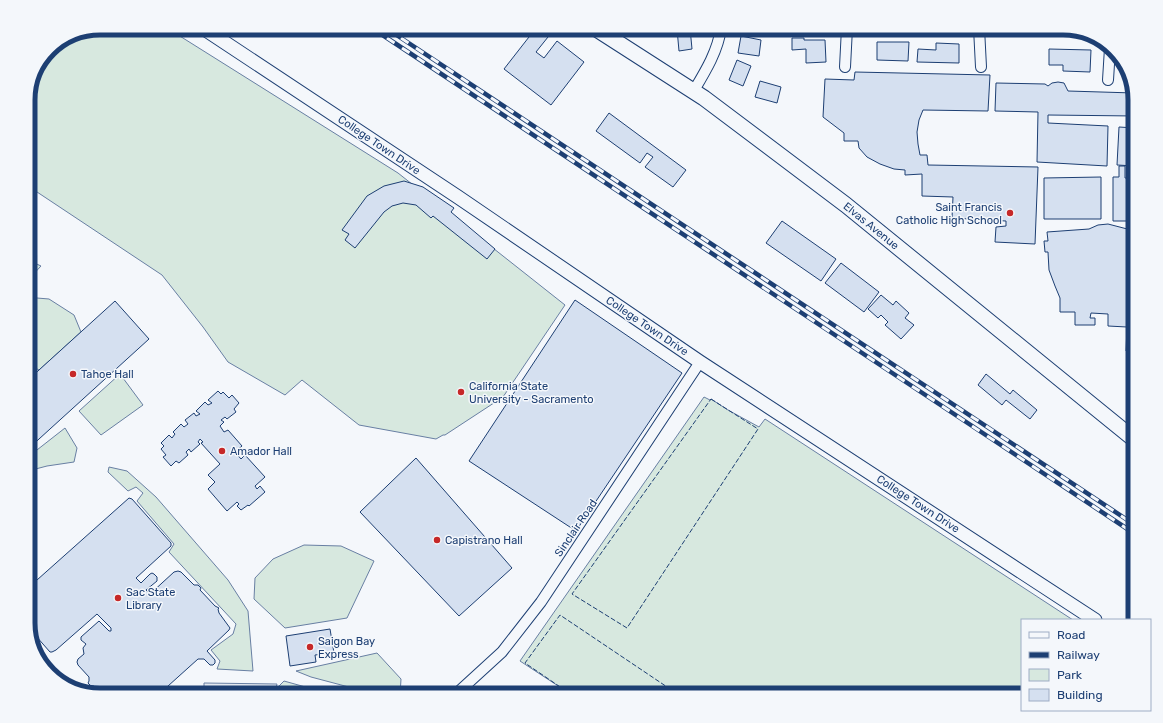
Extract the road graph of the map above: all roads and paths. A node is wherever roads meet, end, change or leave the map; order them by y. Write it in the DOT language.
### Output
graph roads {
  1 [pos="214,35"];
  2 [pos="606,35"];
  3 [pos="720,35"];
  4 [pos="847,35"];
  5 [pos="979,35"];
  6 [pos="1110,55"];
  7 [pos="845,67"];
  8 [pos="981,67"];
  9 [pos="1108,80"];
  10 [pos="693,92"];
  11 [pos="700,362"];
  12 [pos="1128,434"];
  13 [pos="1093,619"];
  14 [pos="464,688"];
  1 -- 11 [label="street, College Town Drive"];
  2 -- 10 [label="main road, Elvas Avenue"];
  3 -- 10 [label="street"];
  4 -- 7 [label="street"];
  5 -- 8 [label="street"];
  6 -- 9 [label="street"];
  10 -- 12 [label="main road, Elvas Avenue"];
  11 -- 13 [label="street, College Town Drive"];
  11 -- 14 [label="street, Sinclair Road"];
}
